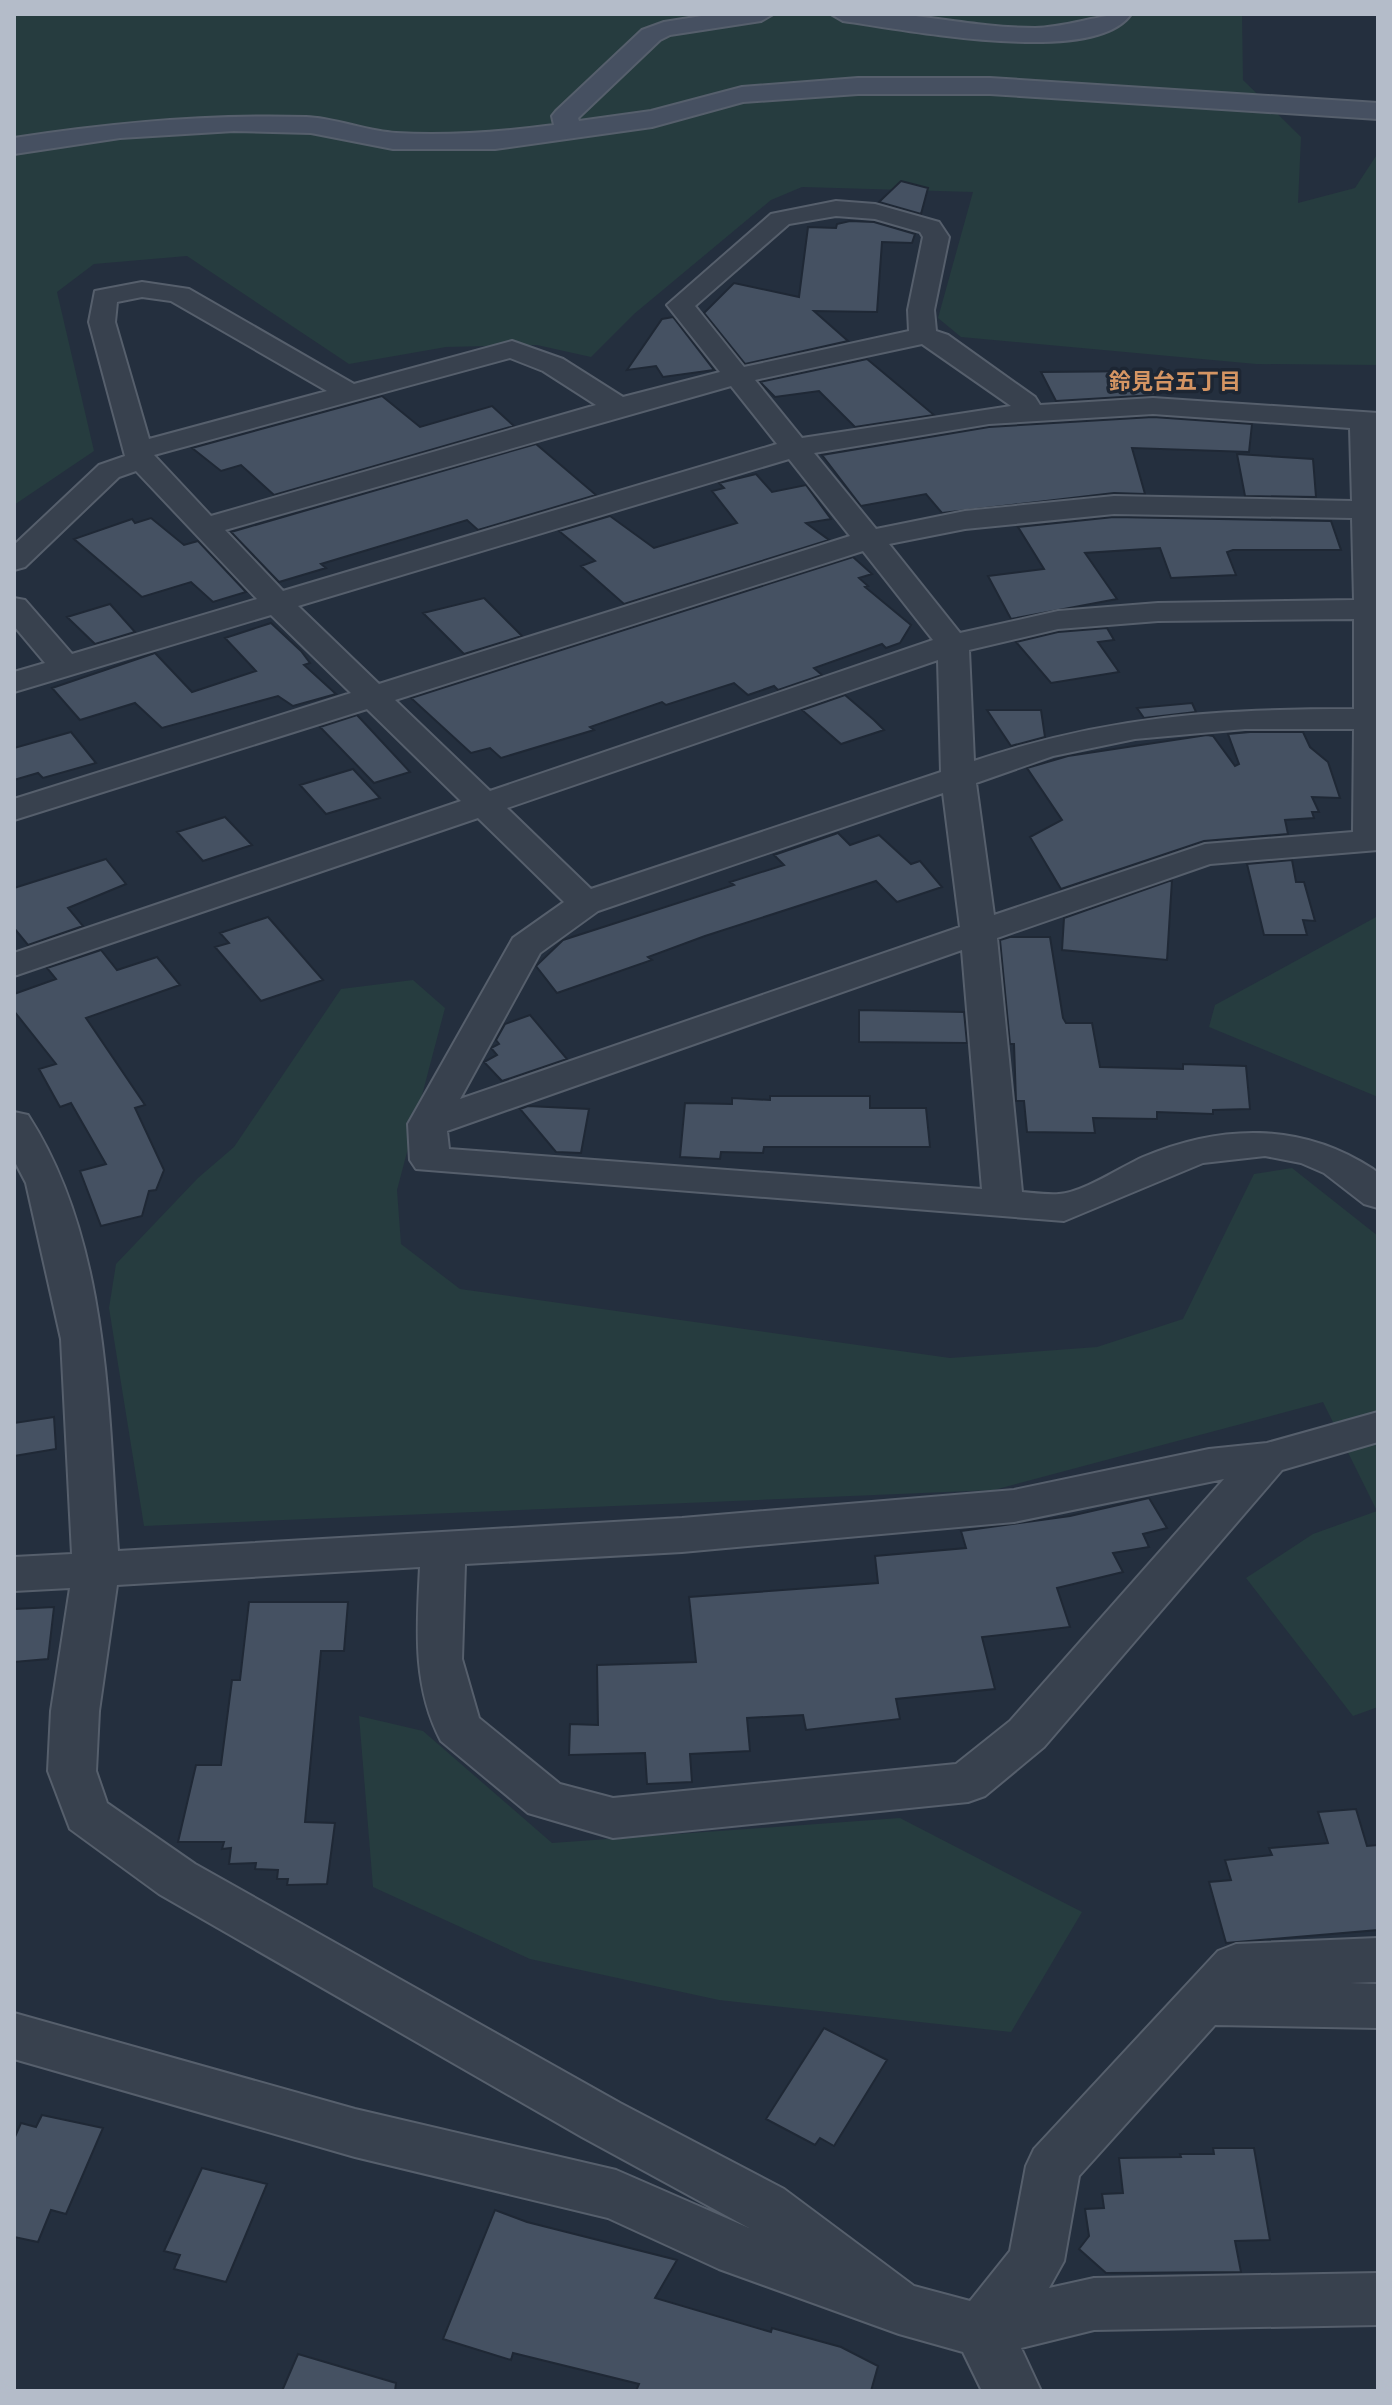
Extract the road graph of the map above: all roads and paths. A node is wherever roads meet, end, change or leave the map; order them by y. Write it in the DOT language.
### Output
graph roads {
  1 [pos="761,14"];
  2 [pos="843,14"];
  3 [pos="1119,14"];
  4 [pos="1378,111"];
  5 [pos="568,132"];
  6 [pos="14,146"];
  7 [pos="923,336"];
  8 [pos="738,376"];
  9 [pos="349,392"];
  10 [pos="619,407"];
  11 [pos="1030,413"];
  12 [pos="1371,422"];
  13 [pos="797,447"];
  14 [pos="140,456"];
  15 [pos="1372,510"];
  16 [pos="204,527"];
  17 [pos="871,539"];
  18 [pos="14,561"];
  19 [pos="279,605"];
  20 [pos="14,607"];
  21 [pos="1374,609"];
  22 [pos="953,644"];
  23 [pos="66,667"];
  24 [pos="14,682"];
  25 [pos="372,697"];
  26 [pos="1375,719"];
  27 [pos="958,777"];
  28 [pos="480,803"];
  29 [pos="14,810"];
  30 [pos="1374,839"];
  31 [pos="585,903"];
  32 [pos="979,934"];
  33 [pos="14,965"];
  34 [pos="14,1124"];
  35 [pos="427,1124"];
  36 [pos="1378,1195"];
  37 [pos="1003,1205"];
  38 [pos="1378,1427"];
  39 [pos="1267,1459"];
  40 [pos="443,1551"];
  41 [pos="96,1569"];
  42 [pos="14,1574"];
  43 [pos="1378,1960"];
  44 [pos="1203,2002"];
  45 [pos="1378,2006"];
  46 [pos="14,2036"];
  47 [pos="1378,2299"];
  48 [pos="899,2308"];
  49 [pos="982,2331"];
  50 [pos="1012,2391"];
  1 -- 5 [label="street"];
  2 -- 3 [label="street"];
  4 -- 5 [label="street"];
  5 -- 6 [label="street"];
  7 -- 8 [label="street"];
  7 -- 8 [label="street"];
  7 -- 11 [label="street"];
  8 -- 10 [label="street"];
  8 -- 13 [label="street"];
  9 -- 10 [label="street"];
  9 -- 14 [label="street"];
  9 -- 14 [label="street"];
  10 -- 16 [label="street"];
  11 -- 12 [label="street"];
  11 -- 13 [label="street"];
  12 -- 15 [label="street"];
  13 -- 17 [label="street"];
  13 -- 19 [label="street"];
  14 -- 16 [label="street"];
  14 -- 18 [label="street"];
  15 -- 17 [label="street"];
  15 -- 21 [label="street"];
  16 -- 19 [label="street"];
  17 -- 22 [label="street"];
  17 -- 25 [label="street"];
  19 -- 23 [label="street"];
  19 -- 25 [label="street"];
  20 -- 23 [label="street"];
  21 -- 22 [label="street"];
  21 -- 26 [label="street"];
  22 -- 27 [label="street"];
  22 -- 28 [label="street"];
  23 -- 24 [label="street"];
  25 -- 28 [label="street"];
  25 -- 29 [label="street"];
  26 -- 27 [label="street"];
  26 -- 30 [label="street"];
  27 -- 31 [label="street"];
  27 -- 32 [label="street"];
  28 -- 31 [label="street"];
  28 -- 33 [label="street"];
  30 -- 32 [label="street"];
  31 -- 35 [label="street"];
  32 -- 35 [label="street"];
  32 -- 37 [label="street"];
  34 -- 41 [label="street"];
  35 -- 37 [label="street"];
  36 -- 37 [label="street"];
  38 -- 39 [label="street"];
  39 -- 40 [label="street"];
  39 -- 40 [label="street"];
  40 -- 41 [label="street"];
  41 -- 42 [label="street"];
  41 -- 48 [label="street"];
  43 -- 44 [label="street"];
  44 -- 45 [label="street"];
  44 -- 49 [label="street"];
  46 -- 48 [label="street"];
  47 -- 49 [label="street"];
  48 -- 49 [label="street"];
  49 -- 50 [label="street"];
}
